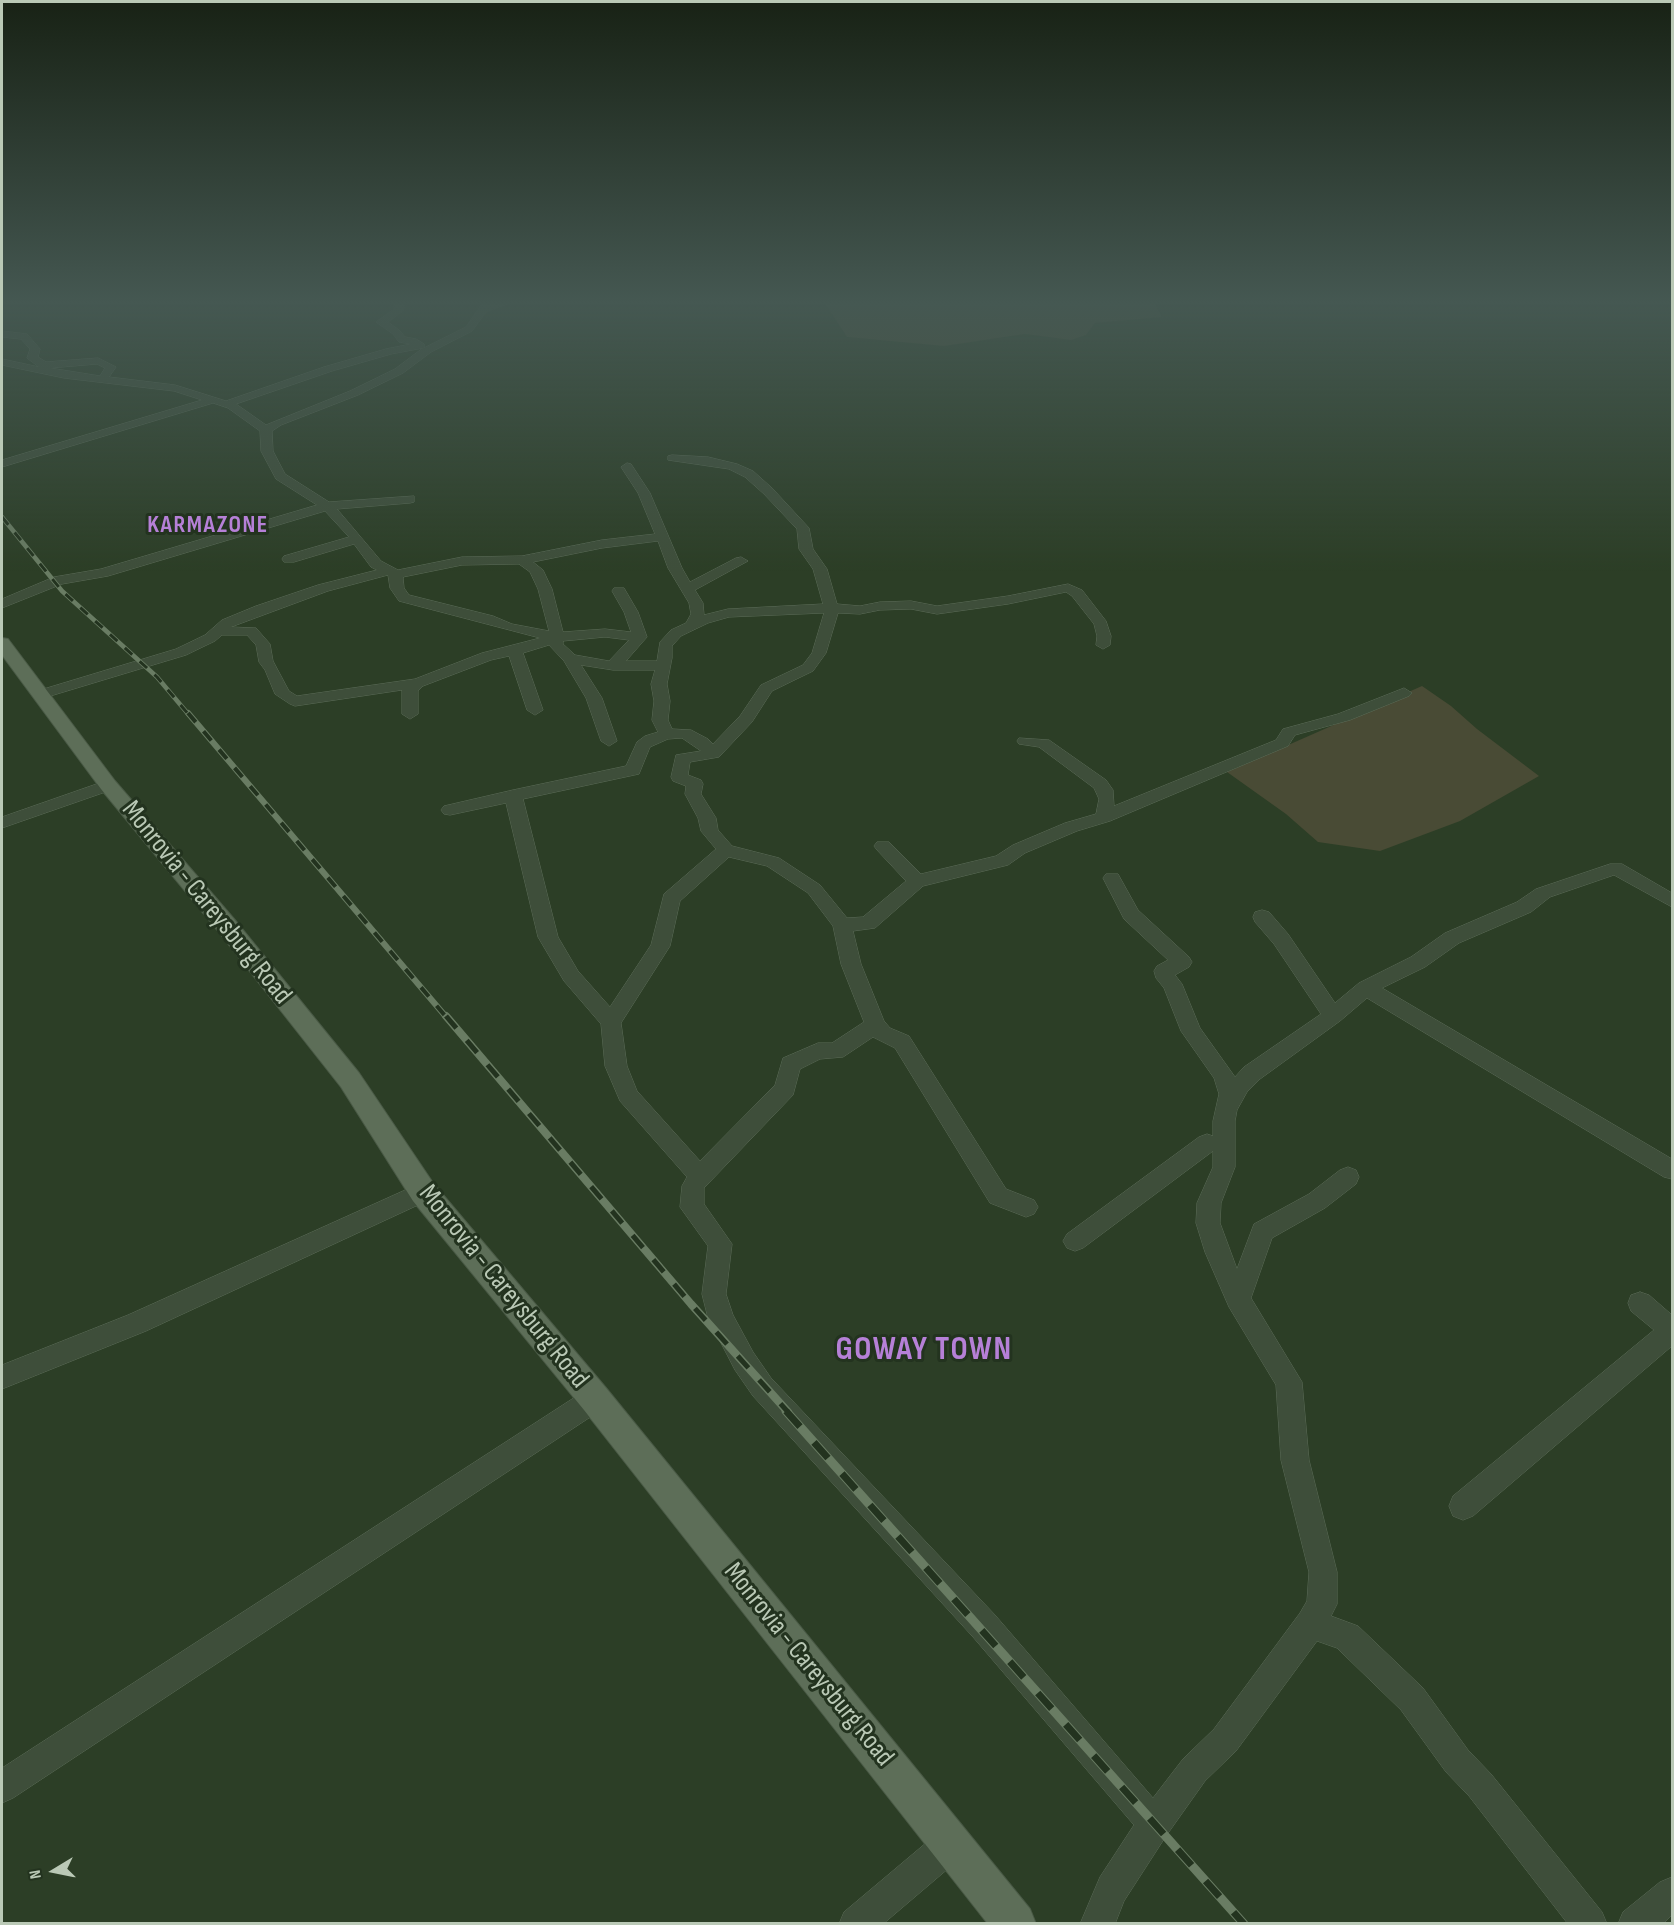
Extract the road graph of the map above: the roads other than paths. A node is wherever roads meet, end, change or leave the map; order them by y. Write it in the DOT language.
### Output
graph roads {
  1 [pos="187,392"];
  2 [pos="264,392"];
  3 [pos="356,392"];
  4 [pos="213,400"];
  5 [pos="226,404"];
  6 [pos="266,430"];
  7 [pos="672,458"];
  8 [pos="2,464"];
  9 [pos="627,467"];
  10 [pos="410,499"];
  11 [pos="327,506"];
  12 [pos="662,537"];
  13 [pos="355,539"];
  14 [pos="289,559"];
  15 [pos="522,560"];
  16 [pos="741,561"];
  17 [pos="391,572"];
  18 [pos="687,589"];
  19 [pos="619,591"];
  20 [pos="887,592"];
  21 [pos="2,604"];
  22 [pos="831,608"];
  23 [pos="860,610"];
  24 [pos="691,626"];
  25 [pos="218,631"];
  26 [pos="640,637"];
  27 [pos="556,638"];
  28 [pos="1103,645"];
  29 [pos="3,648"];
  30 [pos="515,651"];
  31 [pos="570,659"];
  32 [pos="663,664"];
  33 [pos="613,666"];
  34 [pos="418,683"];
  35 [pos="1404,693"];
  36 [pos="42,694"];
  37 [pos="535,710"];
  38 [pos="410,714"];
  39 [pos="668,734"];
  40 [pos="609,741"];
  41 [pos="1025,741"];
  42 [pos="713,754"];
  43 [pos="108,784"];
  44 [pos="513,795"];
  45 [pos="450,810"];
  46 [pos="1104,818"];
  47 [pos="2,823"];
  48 [pos="884,846"];
  49 [pos="726,850"];
  50 [pos="1112,878"];
  51 [pos="917,881"];
  52 [pos="1672,901"];
  53 [pos="1262,917"];
  54 [pos="842,925"];
  55 [pos="1366,988"];
  56 [pos="1333,1016"];
  57 [pos="611,1022"];
  58 [pos="875,1025"];
  59 [pos="1228,1107"];
  60 [pos="1207,1143"];
  61 [pos="1672,1170"];
  62 [pos="700,1176"];
  63 [pos="1348,1177"];
  64 [pos="423,1192"];
  65 [pos="1026,1207"];
  66 [pos="1075,1241"];
  67 [pos="1238,1299"];
  68 [pos="1640,1303"];
  69 [pos="1672,1331"];
  70 [pos="2,1377"];
  71 [pos="594,1399"];
  72 [pos="1463,1506"];
  73 [pos="1311,1624"];
  74 [pos="2,1787"];
  75 [pos="1154,1824"];
  76 [pos="951,1844"];
  77 [pos="1672,1894"];
  78 [pos="856,1923"];
  79 [pos="1014,1923"];
  80 [pos="1097,1923"];
  81 [pos="1590,1923"];
  82 [pos="1635,1923"];
  1 -- 4 [label="street"];
  2 -- 5 [label="street"];
  3 -- 6 [label="street"];
  4 -- 5 [label="street"];
  4 -- 8 [label="street"];
  5 -- 6 [label="street"];
  6 -- 11 [label="street"];
  7 -- 22 [label="street"];
  9 -- 12 [label="street"];
  10 -- 11 [label="street"];
  11 -- 13 [label="street"];
  11 -- 21 [label="street"];
  12 -- 15 [label="street"];
  12 -- 18 [label="street"];
  13 -- 14 [label="street"];
  13 -- 17 [label="street"];
  15 -- 17 [label="street"];
  15 -- 27 [label="street"];
  16 -- 18 [label="street"];
  17 -- 25 [label="street"];
  17 -- 27 [label="street"];
  18 -- 24 [label="street"];
  19 -- 26 [label="street"];
  20 -- 23 [label="street"];
  22 -- 23 [label="street"];
  22 -- 24 [label="street"];
  22 -- 42 [label="street"];
  23 -- 28 [label="street"];
  24 -- 32 [label="street"];
  25 -- 34 [label="street"];
  25 -- 36 [label="street"];
  26 -- 27 [label="street"];
  26 -- 33 [label="street"];
  27 -- 30 [label="street"];
  27 -- 31 [label="street"];
  29 -- 36 [label="main road, Monrovia - Careysburg Road"];
  30 -- 34 [label="street"];
  30 -- 37 [label="street"];
  31 -- 33 [label="street"];
  31 -- 40 [label="street"];
  32 -- 33 [label="street"];
  32 -- 39 [label="street"];
  34 -- 38 [label="street"];
  35 -- 46 [label="street"];
  36 -- 43 [label="main road, Monrovia - Careysburg Road"];
  39 -- 42 [label="street"];
  39 -- 44 [label="street"];
  41 -- 46 [label="street"];
  42 -- 49 [label="street"];
  43 -- 47 [label="street"];
  43 -- 64 [label="main road, Monrovia - Careysburg Road"];
  44 -- 45 [label="street"];
  44 -- 57 [label="street"];
  46 -- 51 [label="street"];
  48 -- 51 [label="street"];
  49 -- 54 [label="street"];
  49 -- 57 [label="street"];
  50 -- 59 [label="street"];
  51 -- 54 [label="street"];
  52 -- 55 [label="street"];
  53 -- 56 [label="street"];
  54 -- 58 [label="street"];
  55 -- 56 [label="street"];
  55 -- 61 [label="street"];
  56 -- 59 [label="street"];
  57 -- 62 [label="street"];
  58 -- 62 [label="street"];
  58 -- 65 [label="street"];
  59 -- 67 [label="street"];
  60 -- 66 [label="street"];
  62 -- 75 [label="street"];
  63 -- 67 [label="street"];
  64 -- 70 [label="street"];
  64 -- 71 [label="main road, Monrovia - Careysburg Road"];
  67 -- 73 [label="street"];
  68 -- 69 [label="street"];
  69 -- 72 [label="street"];
  71 -- 74 [label="street"];
  71 -- 76 [label="main road, Monrovia - Careysburg Road"];
  73 -- 75 [label="street"];
  73 -- 81 [label="street"];
  75 -- 80 [label="street"];
  76 -- 78 [label="street"];
  76 -- 79 [label="main road, Monrovia - Careysburg Road"];
  77 -- 82 [label="street"];
}
